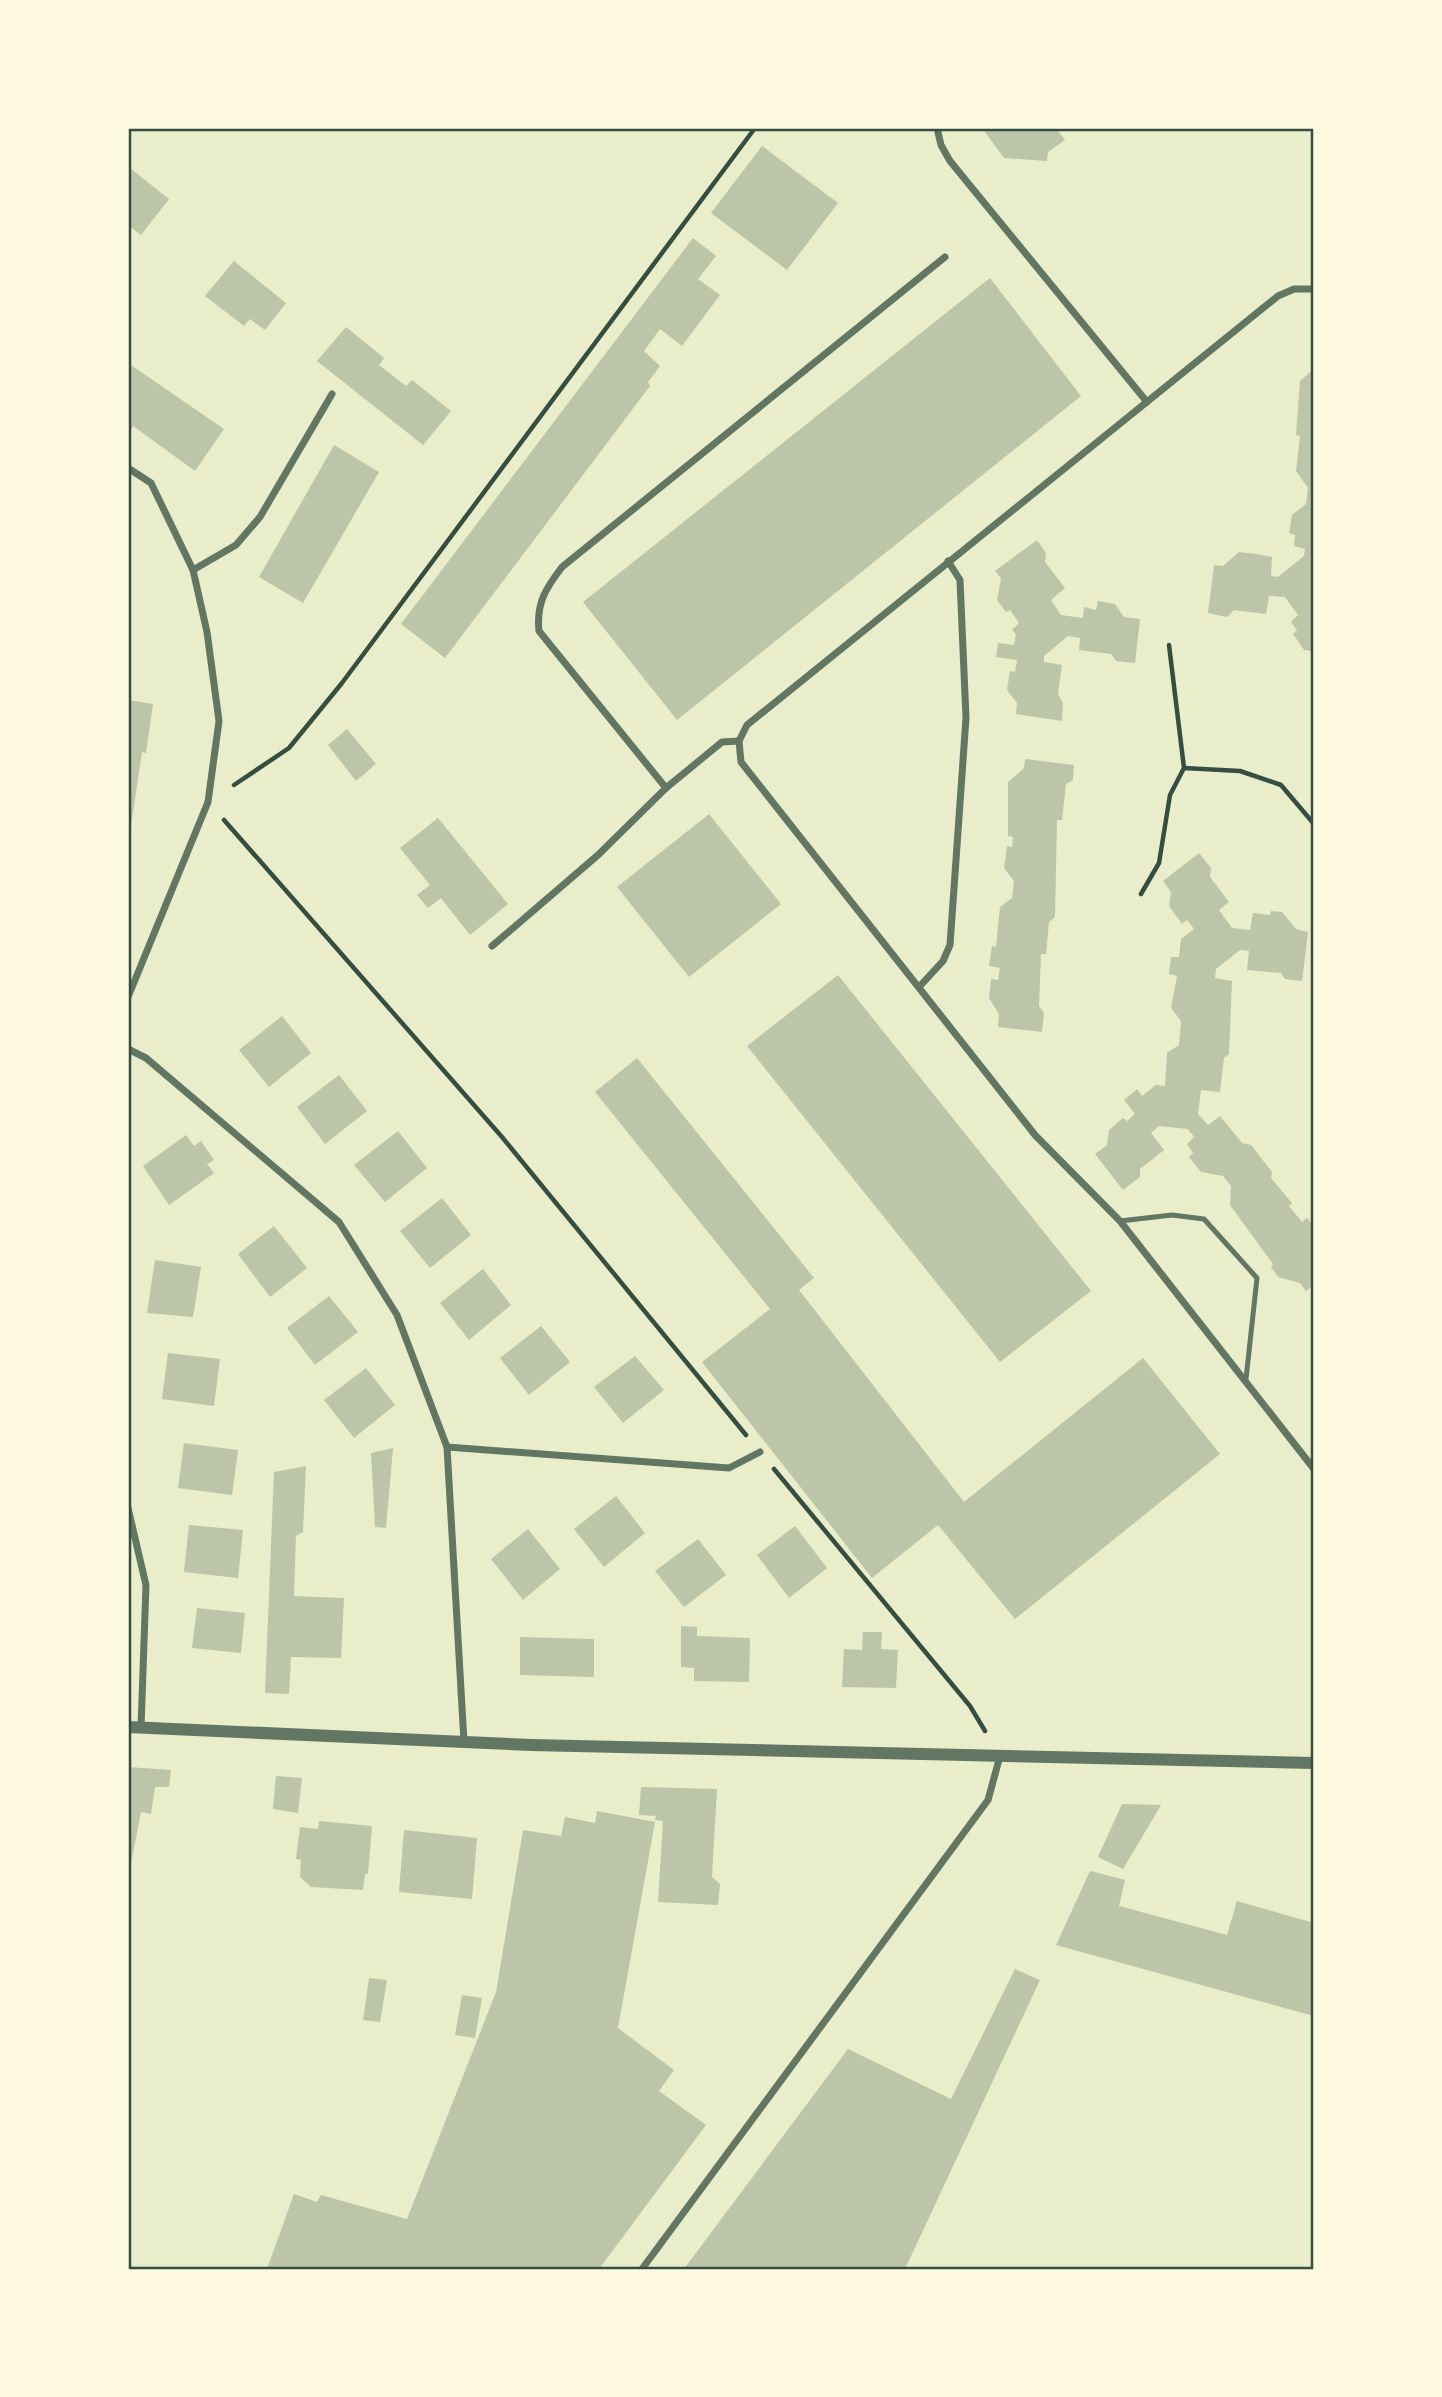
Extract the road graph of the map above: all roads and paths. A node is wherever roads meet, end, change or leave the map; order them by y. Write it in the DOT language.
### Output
graph roads {
  1 [pos="755,128"];
  2 [pos="937,128"];
  3 [pos="945,257"];
  4 [pos="1314,289"];
  5 [pos="332,394"];
  6 [pos="1147,402"];
  7 [pos="128,468"];
  8 [pos="948,561"];
  9 [pos="193,570"];
  10 [pos="1169,645"];
  11 [pos="739,741"];
  12 [pos="1184,768"];
  13 [pos="666,788"];
  14 [pos="208,802"];
  15 [pos="1314,824"];
  16 [pos="1141,894"];
  17 [pos="492,946"];
  18 [pos="920,986"];
  19 [pos="128,997"];
  20 [pos="128,1049"];
  21 [pos="1120,1221"];
  22 [pos="1246,1379"];
  23 [pos="447,1447"];
  24 [pos="760,1452"];
  25 [pos="1314,1469"];
  26 [pos="128,1508"];
  27 [pos="134,1728"];
  28 [pos="464,1742"];
  29 [pos="1000,1756"];
  30 [pos="1314,1763"];
  31 [pos="642,2269"];
  1 -- 14 [label="path"];
  2 -- 6 [label="street"];
  3 -- 13 [label="street"];
  4 -- 6 [label="street"];
  5 -- 9 [label="street"];
  6 -- 8 [label="street"];
  7 -- 9 [label="street"];
  8 -- 11 [label="street"];
  8 -- 18 [label="street"];
  9 -- 14 [label="street"];
  10 -- 12 [label="path"];
  11 -- 13 [label="street"];
  11 -- 18 [label="street"];
  12 -- 15 [label="path"];
  12 -- 16 [label="path"];
  13 -- 17 [label="street"];
  14 -- 19 [label="street"];
  14 -- 24 [label="path"];
  18 -- 21 [label="street"];
  20 -- 23 [label="street"];
  21 -- 22 [label="street"];
  21 -- 22 [label="lane"];
  22 -- 25 [label="street"];
  23 -- 24 [label="street"];
  23 -- 28 [label="street"];
  24 -- 29 [label="path"];
  26 -- 27 [label="street"];
  27 -- 28 [label="street"];
  28 -- 29 [label="street"];
  29 -- 30 [label="street"];
  29 -- 31 [label="street"];
}
